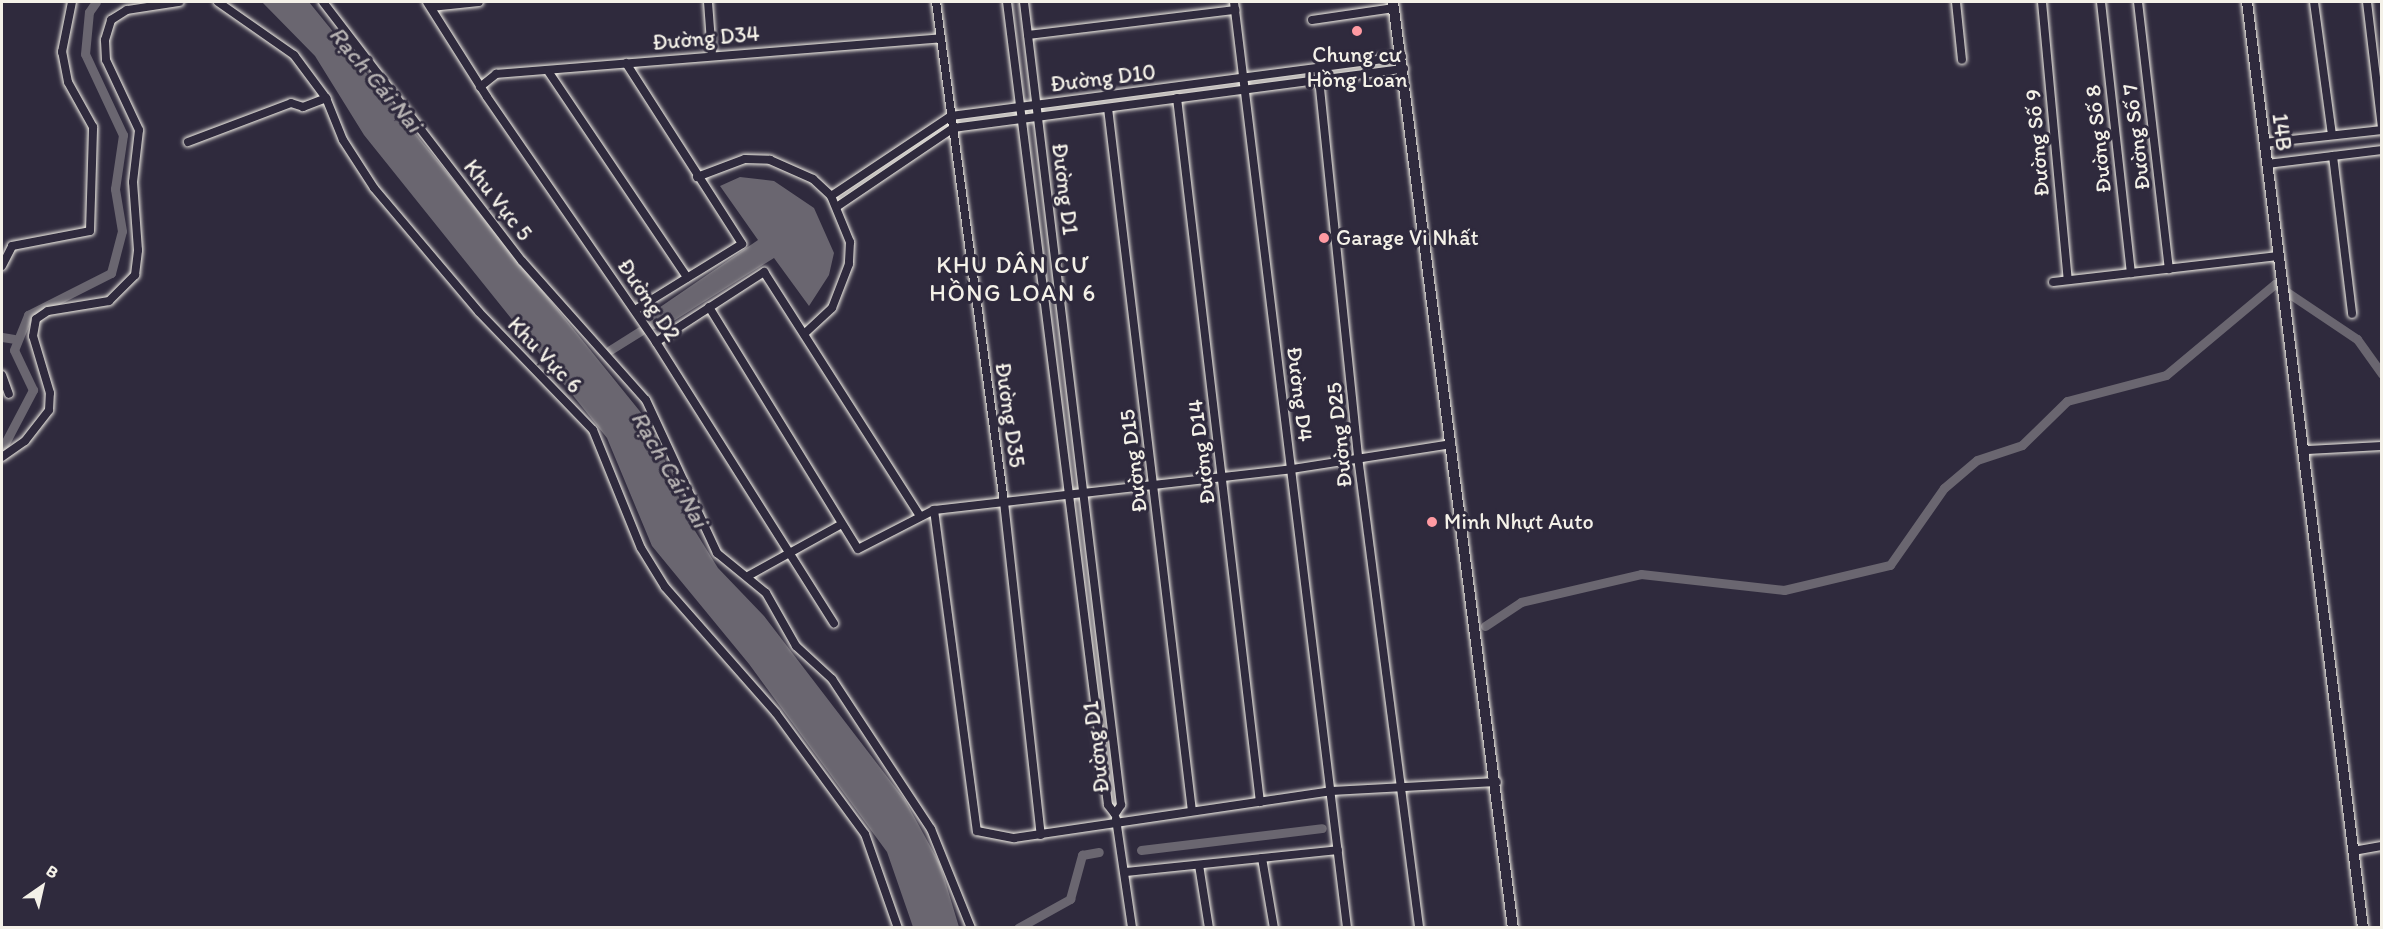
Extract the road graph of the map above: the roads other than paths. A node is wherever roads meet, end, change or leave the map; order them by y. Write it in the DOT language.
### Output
graph roads {
  1 [pos="72,2"];
  2 [pos="179,2"];
  3 [pos="218,2"];
  4 [pos="323,2"];
  5 [pos="479,2"];
  6 [pos="708,2"];
  7 [pos="936,2"];
  8 [pos="1007,2"];
  9 [pos="1024,2"];
  10 [pos="1956,2"];
  11 [pos="2042,2"];
  12 [pos="2101,2"];
  13 [pos="2138,2"];
  14 [pos="2247,2"];
  15 [pos="2314,2"];
  16 [pos="2367,2"];
  17 [pos="429,4"];
  18 [pos="1393,5"];
  19 [pos="1235,6"];
  20 [pos="1312,20"];
  21 [pos="1028,35"];
  22 [pos="940,38"];
  23 [pos="712,55"];
  24 [pos="1962,60"];
  25 [pos="626,63"];
  26 [pos="1403,63"];
  27 [pos="1318,69"];
  28 [pos="548,70"];
  29 [pos="1243,79"];
  30 [pos="1319,79"];
  31 [pos="480,87"];
  32 [pos="1244,88"];
  33 [pos="326,98"];
  34 [pos="1177,98"];
  35 [pos="1036,104"];
  36 [pos="1021,106"];
  37 [pos="1108,108"];
  38 [pos="1037,115"];
  39 [pos="951,116"];
  40 [pos="1022,117"];
  41 [pos="952,128"];
  42 [pos="2382,129"];
  43 [pos="2332,135"];
  44 [pos="188,142"];
  45 [pos="2264,143"];
  46 [pos="2382,150"];
  47 [pos="2333,156"];
  48 [pos="2267,164"];
  49 [pos="697,177"];
  50 [pos="831,196"];
  51 [pos="838,206"];
  52 [pos="2280,261"];
  53 [pos="2,266"];
  54 [pos="2169,268"];
  55 [pos="2131,273"];
  56 [pos="687,277"];
  57 [pos="2068,280"];
  58 [pos="2053,282"];
  59 [pos="710,307"];
  60 [pos="635,310"];
  61 [pos="2352,314"];
  62 [pos="804,334"];
  63 [pos="656,342"];
  64 [pos="2,375"];
  65 [pos="9,394"];
  66 [pos="1451,444"];
  67 [pos="2382,446"];
  68 [pos="2307,450"];
  69 [pos="2,457"];
  70 [pos="1358,457"];
  71 [pos="1292,469"];
  72 [pos="1223,477"];
  73 [pos="1154,485"];
  74 [pos="1086,494"];
  75 [pos="1072,497"];
  76 [pos="1004,501"];
  77 [pos="934,510"];
  78 [pos="919,514"];
  79 [pos="842,524"];
  80 [pos="789,553"];
  81 [pos="748,576"];
  82 [pos="834,624"];
  83 [pos="1498,782"];
  84 [pos="1402,785"];
  85 [pos="1331,791"];
  86 [pos="1260,802"];
  87 [pos="1192,811"];
  88 [pos="1116,819"];
  89 [pos="1041,835"];
  90 [pos="2382,846"];
  91 [pos="1338,850"];
  92 [pos="2353,851"];
  93 [pos="1262,858"];
  94 [pos="1199,865"];
  95 [pos="1126,872"];
  96 [pos="898,927"];
  97 [pos="971,927"];
  98 [pos="1132,927"];
  99 [pos="1209,927"];
  100 [pos="1274,927"];
  101 [pos="1347,927"];
  102 [pos="1419,927"];
  103 [pos="1514,927"];
  104 [pos="2363,927"];
  1 -- 53 [label="street"];
  2 -- 69 [label="street"];
  3 -- 33 [label="street, Khu Vực 6"];
  4 -- 81 [label="street, Khu Vực 5"];
  5 -- 17 [label="street"];
  6 -- 23 [label="street"];
  7 -- 22 [label="street, Đường D35"];
  8 -- 36 [label="street, Đường D1"];
  9 -- 21 [label="street, Đường D1"];
  10 -- 24 [label="street"];
  11 -- 57 [label="street, Đường Số 9"];
  12 -- 55 [label="street, Đường Số 8"];
  13 -- 54 [label="street, Đường Số 7"];
  14 -- 45 [label="street, 14B"];
  15 -- 43 [label="street"];
  16 -- 42 [label="street"];
  17 -- 31 [label="street, Đường D2"];
  18 -- 20 [label="street"];
  18 -- 26 [label="street"];
  19 -- 21 [label="street"];
  19 -- 29 [label="street, Đường D4"];
  21 -- 35 [label="street, Đường D1"];
  22 -- 23 [label="street, Đường D34"];
  22 -- 39 [label="street, Đường D35"];
  23 -- 25 [label="street, Đường D34"];
  25 -- 28 [label="street, Đường D34"];
  25 -- 49 [label="street"];
  26 -- 27 [label="street, Đường D10"];
  26 -- 30 [label="street, Đường D10"];
  26 -- 66 [label="street"];
  27 -- 29 [label="street, Đường D10"];
  27 -- 30 [label="street, Đường D25"];
  28 -- 31 [label="street, Đường D34"];
  28 -- 56 [label="street"];
  29 -- 32 [label="street, Đường D4"];
  29 -- 35 [label="street, Đường D10"];
  30 -- 32 [label="street, Đường D10"];
  30 -- 70 [label="street, Đường D25"];
  31 -- 60 [label="street, Đường D2"];
  32 -- 34 [label="street, Đường D10"];
  32 -- 71 [label="street, Đường D4"];
  33 -- 44 [label="street"];
  33 -- 96 [label="street, Khu Vực 6"];
  34 -- 37 [label="street, Đường D10"];
  34 -- 72 [label="street, Đường D14"];
  35 -- 36 [label="street, Đường D10"];
  35 -- 38 [label="street, Đường D1"];
  36 -- 39 [label="street, Đường D10"];
  36 -- 40 [label="street, Đường D1"];
  37 -- 38 [label="street, Đường D10"];
  37 -- 73 [label="street, Đường D15"];
  38 -- 40 [label="street, Đường D10"];
  38 -- 74 [label="street, Đường D1"];
  39 -- 41 [label="street, Đường D35"];
  39 -- 50 [label="street, Đường D10"];
  40 -- 41 [label="street, Đường D10"];
  40 -- 75 [label="street, Đường D1"];
  41 -- 51 [label="street, Đường D10"];
  41 -- 76 [label="street, Đường D35"];
  42 -- 43 [label="street"];
  43 -- 45 [label="street"];
  45 -- 48 [label="street, 14B"];
  46 -- 47 [label="street"];
  47 -- 48 [label="street"];
  47 -- 61 [label="street"];
  48 -- 52 [label="street, 14B"];
  49 -- 50 [label="street"];
  49 -- 56 [label="street"];
  50 -- 51 [label="street"];
  51 -- 62 [label="street"];
  52 -- 54 [label="street"];
  52 -- 68 [label="street, 14B"];
  54 -- 55 [label="street"];
  55 -- 57 [label="street"];
  56 -- 60 [label="street"];
  57 -- 58 [label="street"];
  59 -- 62 [label="street"];
  59 -- 63 [label="street"];
  59 -- 79 [label="street"];
  60 -- 63 [label="street, Đường D2"];
  62 -- 78 [label="street"];
  63 -- 80 [label="street, Đường D2"];
  64 -- 65 [label="street"];
  66 -- 70 [label="street"];
  66 -- 83 [label="street"];
  67 -- 68 [label="street"];
  68 -- 92 [label="street, 14B"];
  70 -- 71 [label="street"];
  70 -- 84 [label="street, Đường D25"];
  71 -- 72 [label="street"];
  71 -- 85 [label="street, Đường D4"];
  72 -- 73 [label="street"];
  72 -- 86 [label="street, Đường D14"];
  73 -- 74 [label="street"];
  73 -- 87 [label="street, Đường D15"];
  74 -- 75 [label="street"];
  74 -- 88 [label="street, Đường D1"];
  75 -- 76 [label="street"];
  75 -- 88 [label="street, Đường D1"];
  76 -- 77 [label="street"];
  76 -- 89 [label="street, Đường D35"];
  77 -- 78 [label="street"];
  77 -- 89 [label="street"];
  78 -- 79 [label="street"];
  79 -- 80 [label="street"];
  80 -- 81 [label="street"];
  80 -- 82 [label="street, Đường D2"];
  81 -- 97 [label="street, Khu Vực 5"];
  83 -- 84 [label="street"];
  83 -- 103 [label="street"];
  84 -- 85 [label="street"];
  84 -- 102 [label="street, Đường D25"];
  85 -- 86 [label="street"];
  85 -- 91 [label="street, Đường D4"];
  86 -- 87 [label="street"];
  87 -- 88 [label="street"];
  88 -- 89 [label="street"];
  88 -- 95 [label="street"];
  90 -- 92 [label="street"];
  91 -- 93 [label="street"];
  91 -- 101 [label="street, Đường D4"];
  92 -- 104 [label="street, 14B"];
  93 -- 94 [label="street"];
  93 -- 100 [label="street"];
  94 -- 95 [label="street"];
  94 -- 99 [label="street"];
  95 -- 98 [label="street"];
}
